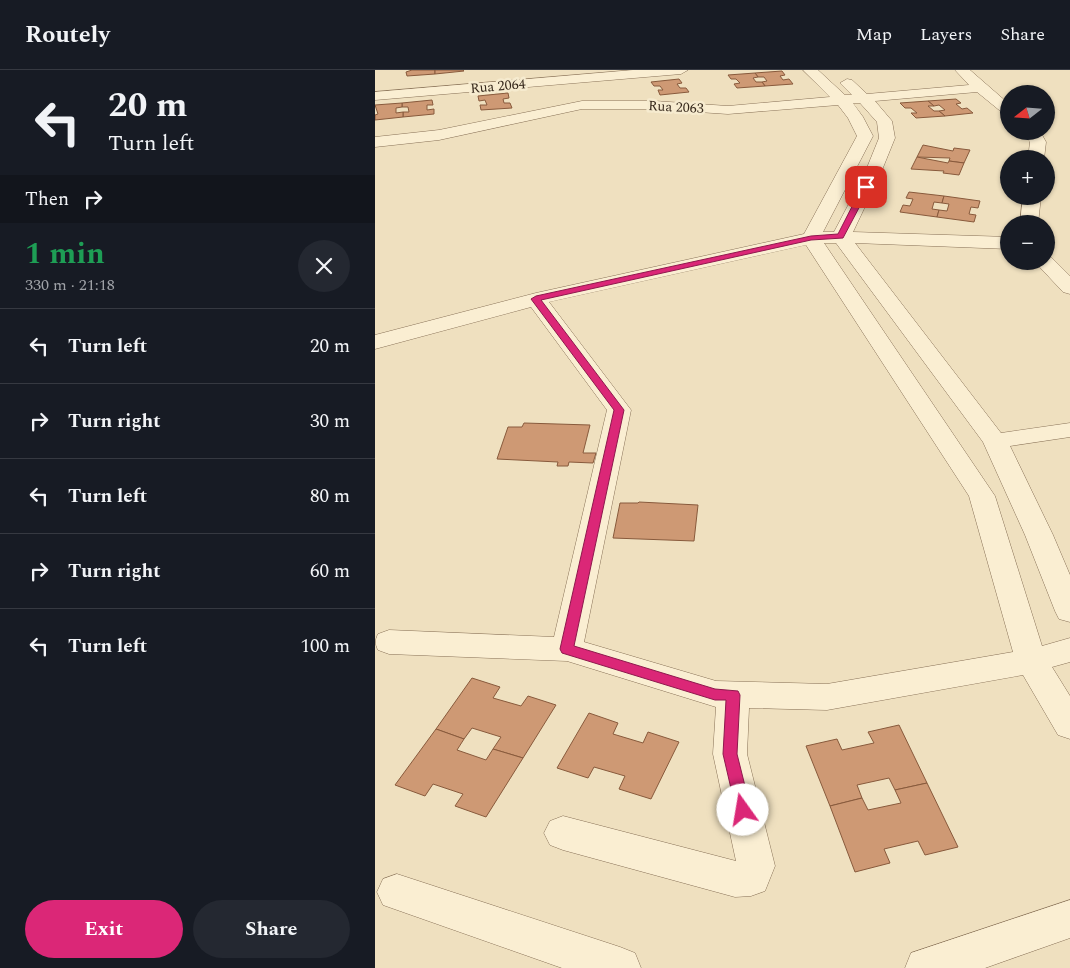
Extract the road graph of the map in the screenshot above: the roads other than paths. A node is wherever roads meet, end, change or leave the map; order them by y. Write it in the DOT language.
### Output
graph roads {
  1 [pos="681,70"];
  2 [pos="810,70"];
  3 [pos="962,70"];
  4 [pos="570,75"];
  5 [pos="839,76"];
  6 [pos="979,88"];
  7 [pos="375,96"];
  8 [pos="864,98"];
  9 [pos="841,100"];
  10 [pos="1000,104"];
  11 [pos="581,105"];
  12 [pos="375,142"];
  13 [pos="841,237"];
  14 [pos="811,238"];
  15 [pos="1000,243"];
  16 [pos="1053,270"];
  17 [pos="1070,288"];
  18 [pos="536,299"];
  19 [pos="375,342"];
  20 [pos="1070,430"];
  21 [pos="995,441"];
  22 [pos="1070,611"];
  23 [pos="389,642"];
  24 [pos="567,649"];
  25 [pos="1070,650"];
  26 [pos="1031,661"];
  27 [pos="733,695"];
  28 [pos="1070,725"];
  29 [pos="563,833"];
  30 [pos="397,892"];
  31 [pos="1070,919"];
  32 [pos="620,968"];
  33 [pos="926,968"];
  1 -- 4 [label="street, Rua 2064"];
  2 -- 9 [label="street"];
  3 -- 6 [label="street"];
  4 -- 7 [label="street, Rua 2064"];
  4 -- 11 [label="street"];
  5 -- 8 [label="street"];
  6 -- 8 [label="street, Rua 2063"];
  6 -- 10 [label="street"];
  8 -- 9 [label="street, Rua 2063"];
  8 -- 13 [label="street"];
  9 -- 11 [label="street, Rua 2063"];
  9 -- 14 [label="street"];
  11 -- 12 [label="street, Rua 2063"];
  13 -- 14 [label="street"];
  13 -- 15 [label="street"];
  13 -- 21 [label="street"];
  14 -- 18 [label="street"];
  14 -- 26 [label="street"];
  16 -- 17 [label="street"];
  18 -- 19 [label="street"];
  18 -- 24 [label="street"];
  20 -- 21 [label="street"];
  21 -- 22 [label="street"];
  23 -- 24 [label="street"];
  24 -- 27 [label="street"];
  25 -- 26 [label="street"];
  26 -- 27 [label="street"];
  26 -- 28 [label="street"];
  27 -- 29 [label="street"];
  30 -- 32 [label="street"];
  31 -- 33 [label="street"];
}
